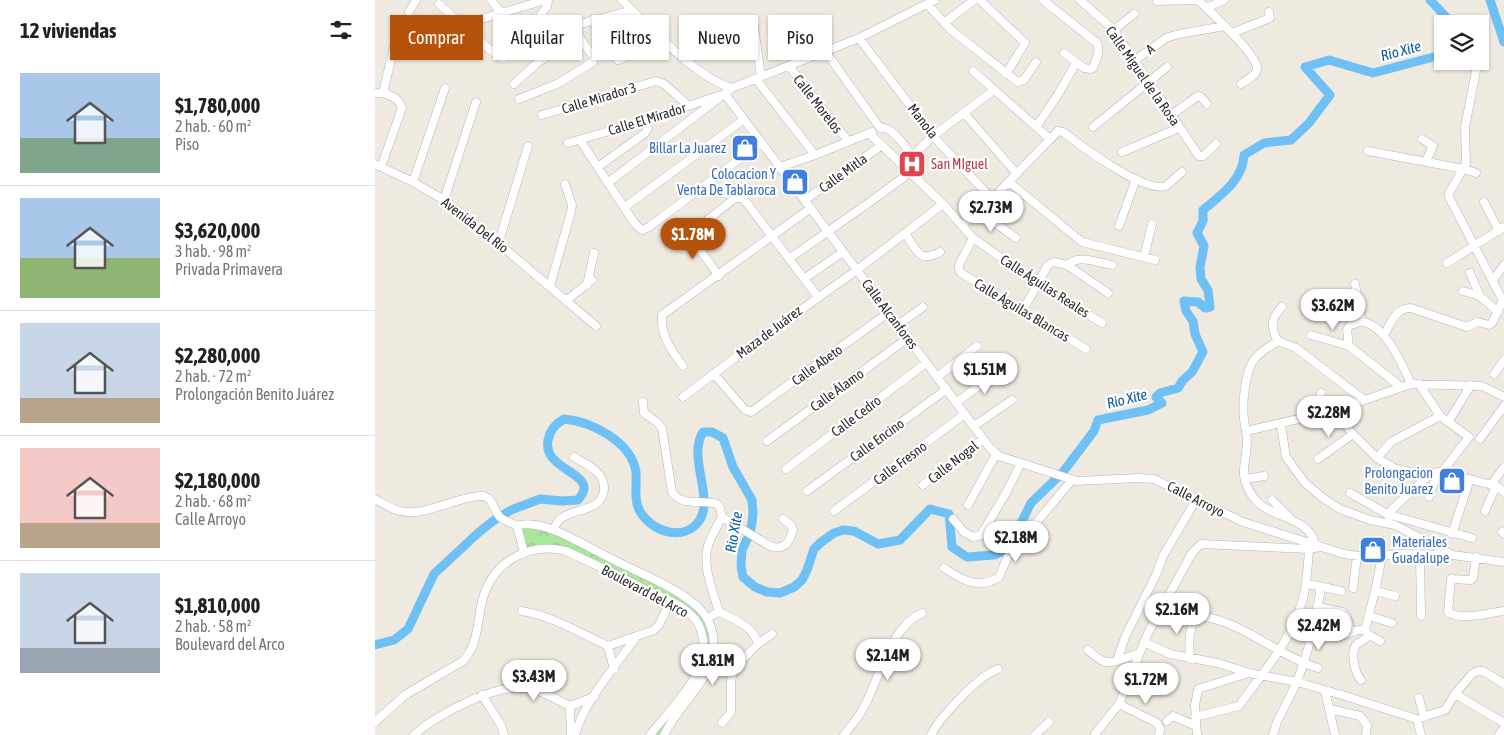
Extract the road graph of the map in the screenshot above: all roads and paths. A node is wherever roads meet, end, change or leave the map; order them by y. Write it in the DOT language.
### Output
graph roads {
  1 [pos="416,0"];
  2 [pos="491,0"];
  3 [pos="547,0"];
  4 [pos="621,0"];
  5 [pos="974,0"];
  6 [pos="980,0"];
  7 [pos="1043,0"];
  8 [pos="1080,0"];
  9 [pos="1199,0"];
  10 [pos="1224,0"];
  11 [pos="1157,1"];
  12 [pos="932,2"];
  13 [pos="439,4"];
  14 [pos="1206,8"];
  15 [pos="632,10"];
  16 [pos="409,12"];
  17 [pos="1269,12"];
  18 [pos="502,14"];
  19 [pos="1133,14"];
  20 [pos="450,15"];
  21 [pos="612,15"];
  22 [pos="483,20"];
  23 [pos="592,20"];
  24 [pos="582,23"];
  25 [pos="944,23"];
  26 [pos="1225,26"];
  27 [pos="1114,30"];
  28 [pos="1232,33"];
  29 [pos="859,38"];
  30 [pos="582,40"];
  31 [pos="483,43"];
  32 [pos="832,49"];
  33 [pos="1064,53"];
  34 [pos="390,57"];
  35 [pos="542,60"];
  36 [pos="757,60"];
  37 [pos="805,60"];
  38 [pos="832,60"];
  39 [pos="1134,61"];
  40 [pos="1036,62"];
  41 [pos="1076,63"];
  42 [pos="789,66"];
  43 [pos="1167,67"];
  44 [pos="1476,70"];
  45 [pos="973,71"];
  46 [pos="1006,74"];
  47 [pos="759,78"];
  48 [pos="1148,82"];
  49 [pos="513,84"];
  50 [pos="1241,84"];
  51 [pos="445,88"];
  52 [pos="733,88"];
  53 [pos="994,90"];
  54 [pos="379,93"];
  55 [pos="725,94"];
  56 [pos="519,99"];
  57 [pos="476,102"];
  58 [pos="1207,104"];
  59 [pos="689,106"];
  60 [pos="964,113"];
  61 [pos="542,115"];
  62 [pos="1171,115"];
  63 [pos="743,120"];
  64 [pos="644,121"];
  65 [pos="1093,126"];
  66 [pos="1036,127"];
  67 [pos="880,128"];
  68 [pos="1179,128"];
  69 [pos="869,133"];
  70 [pos="933,136"];
  71 [pos="1050,139"];
  72 [pos="1422,139"];
  73 [pos="580,140"];
  74 [pos="848,141"];
  75 [pos="568,143"];
  76 [pos="761,143"];
  77 [pos="1216,144"];
  78 [pos="882,145"];
  79 [pos="528,146"];
  80 [pos="1368,150"];
  81 [pos="1122,152"];
  82 [pos="815,155"];
  83 [pos="912,155"];
  84 [pos="1425,161"];
  85 [pos="378,166"];
  86 [pos="599,167"];
  87 [pos="780,167"];
  88 [pos="906,167"];
  89 [pos="1464,169"];
  90 [pos="1182,172"];
  91 [pos="1476,173"];
  92 [pos="1017,174"];
  93 [pos="1136,179"];
  94 [pos="413,182"];
  95 [pos="609,182"];
  96 [pos="1009,182"];
  97 [pos="565,184"];
  98 [pos="992,199"];
  99 [pos="444,200"];
  100 [pos="805,200"];
  101 [pos="1484,202"];
  102 [pos="943,204"];
  103 [pos="625,207"];
  104 [pos="811,208"];
  105 [pos="982,209"];
  106 [pos="1152,224"];
  107 [pos="962,225"];
  108 [pos="1119,226"];
  109 [pos="1502,229"];
  110 [pos="828,232"];
  111 [pos="905,234"];
  112 [pos="772,236"];
  113 [pos="973,238"];
  114 [pos="1016,238"];
  115 [pos="494,240"];
  116 [pos="1474,245"];
  117 [pos="843,252"];
  118 [pos="940,252"];
  119 [pos="594,254"];
  120 [pos="1144,257"];
  121 [pos="790,258"];
  122 [pos="1155,260"];
  123 [pos="1447,263"];
  124 [pos="1067,265"];
  125 [pos="1112,265"];
  126 [pos="1504,265"];
  127 [pos="857,270"];
  128 [pos="1470,274"];
  129 [pos="719,276"];
  130 [pos="805,278"];
  131 [pos="1493,280"];
  132 [pos="1038,284"];
  133 [pos="1355,284"];
  134 [pos="550,286"];
  135 [pos="1463,291"];
  136 [pos="1108,293"];
  137 [pos="818,296"];
  138 [pos="1480,296"];
  139 [pos="567,300"];
  140 [pos="1503,302"];
  141 [pos="923,307"];
  142 [pos="1282,307"];
  143 [pos="1023,310"];
  144 [pos="1498,312"];
  145 [pos="888,313"];
  146 [pos="1362,322"];
  147 [pos="1102,323"];
  148 [pos="898,325"];
  149 [pos="596,326"];
  150 [pos="1311,335"];
  151 [pos="1384,335"];
  152 [pos="908,338"];
  153 [pos="1278,341"];
  154 [pos="977,346"];
  155 [pos="1349,346"];
  156 [pos="1086,349"];
  157 [pos="1504,360"];
  158 [pos="927,363"];
  159 [pos="683,366"];
  160 [pos="999,371"];
  161 [pos="714,374"];
  162 [pos="1494,374"];
  163 [pos="937,376"];
  164 [pos="1415,384"];
  165 [pos="1471,385"];
  166 [pos="1401,387"];
  167 [pos="947,389"];
  168 [pos="1321,393"];
  169 [pos="683,397"];
  170 [pos="1504,397"];
  171 [pos="1012,400"];
  172 [pos="1364,400"];
  173 [pos="643,402"];
  174 [pos="957,402"];
  175 [pos="1504,406"];
  176 [pos="1333,411"];
  177 [pos="965,414"];
  178 [pos="1315,416"];
  179 [pos="1440,416"];
  180 [pos="1448,422"];
  181 [pos="1281,424"];
  182 [pos="974,426"];
  183 [pos="1246,431"];
  184 [pos="1353,434"];
  185 [pos="983,439"];
  186 [pos="1480,439"];
  187 [pos="767,442"];
  188 [pos="995,454"];
  189 [pos="574,457"];
  190 [pos="1377,458"];
  191 [pos="1319,459"];
  192 [pos="1021,463"];
  193 [pos="1504,467"];
  194 [pos="786,469"];
  195 [pos="1440,472"];
  196 [pos="1430,474"];
  197 [pos="1264,476"];
  198 [pos="1245,479"];
  199 [pos="1069,480"];
  200 [pos="1470,480"];
  201 [pos="923,485"];
  202 [pos="1494,485"];
  203 [pos="807,491"];
  204 [pos="1504,492"];
  205 [pos="1350,493"];
  206 [pos="1429,497"];
  207 [pos="375,499"];
  208 [pos="1196,500"];
  209 [pos="1272,500"];
  210 [pos="968,505"];
  211 [pos="1485,511"];
  212 [pos="834,512"];
  213 [pos="1387,514"];
  214 [pos="722,517"];
  215 [pos="783,519"];
  216 [pos="953,519"];
  217 [pos="1292,520"];
  218 [pos="513,524"];
  219 [pos="1395,525"];
  220 [pos="556,531"];
  221 [pos="1453,534"];
  222 [pos="1472,538"];
  223 [pos="1315,546"];
  224 [pos="559,549"];
  225 [pos="524,552"];
  226 [pos="1420,555"];
  227 [pos="1453,555"];
  228 [pos="1357,556"];
  229 [pos="1382,557"];
  230 [pos="1476,558"];
  231 [pos="1504,562"];
  232 [pos="944,568"];
  233 [pos="1306,584"];
  234 [pos="1319,586"];
  235 [pos="1353,588"];
  236 [pos="1341,591"];
  237 [pos="1375,591"];
  238 [pos="1395,596"];
  239 [pos="671,602"];
  240 [pos="1317,607"];
  241 [pos="522,611"];
  242 [pos="1504,611"];
  243 [pos="719,612"];
  244 [pos="922,613"];
  245 [pos="1369,616"];
  246 [pos="1421,616"];
  247 [pos="707,618"];
  248 [pos="1392,623"];
  249 [pos="1351,632"];
  250 [pos="1367,633"];
  251 [pos="772,634"];
  252 [pos="1312,635"];
  253 [pos="637,636"];
  254 [pos="1380,641"];
  255 [pos="1144,642"];
  256 [pos="758,644"];
  257 [pos="608,646"];
  258 [pos="1280,649"];
  259 [pos="1088,650"];
  260 [pos="1139,653"];
  261 [pos="1190,659"];
  262 [pos="1117,661"];
  263 [pos="1304,664"];
  264 [pos="1318,668"];
  265 [pos="614,669"];
  266 [pos="998,669"];
  267 [pos="1249,673"];
  268 [pos="1260,676"];
  269 [pos="1361,680"];
  270 [pos="1297,682"];
  271 [pos="1504,684"];
  272 [pos="1325,691"];
  273 [pos="1455,694"];
  274 [pos="482,695"];
  275 [pos="594,697"];
  276 [pos="1419,698"];
  277 [pos="1119,704"];
  278 [pos="570,706"];
  279 [pos="1330,708"];
  280 [pos="1195,717"];
  281 [pos="1420,718"];
  282 [pos="375,722"];
  283 [pos="1049,722"];
  284 [pos="1167,722"];
  285 [pos="722,723"];
  286 [pos="1504,725"];
  287 [pos="1196,726"];
  288 [pos="1095,734"];
  289 [pos="414,735"];
  290 [pos="504,735"];
  291 [pos="571,735"];
  292 [pos="575,735"];
  293 [pos="650,735"];
  294 [pos="664,735"];
  295 [pos="844,735"];
  296 [pos="931,735"];
  297 [pos="1035,735"];
  298 [pos="1159,735"];
  299 [pos="1197,735"];
  300 [pos="1273,735"];
  301 [pos="1335,735"];
  302 [pos="1366,735"];
  303 [pos="1421,735"];
  304 [pos="1499,735"];
  1 -- 16 [label="street"];
  2 -- 18 [label="street"];
  3 -- 18 [label="street"];
  3 -- 31 [label="street"];
  4 -- 15 [label="street"];
  5 -- 25 [label="street"];
  6 -- 46 [label="street"];
  7 -- 41 [label="street"];
  8 -- 27 [label="street, Calle Miguel de la Rosa"];
  9 -- 11 [label="street"];
  9 -- 14 [label="street"];
  10 -- 14 [label="street"];
  12 -- 25 [label="street"];
  12 -- 29 [label="street"];
  13 -- 20 [label="street"];
  14 -- 26 [label="street"];
  15 -- 21 [label="street"];
  15 -- 52 [label="street"];
  17 -- 28 [label="street"];
  18 -- 22 [label="street"];
  19 -- 27 [label="street"];
  23 -- 24 [label="street"];
  25 -- 46 [label="street"];
  26 -- 28 [label="street"];
  26 -- 39 [label="street, A"];
  27 -- 39 [label="street, Calle Miguel de la Rosa"];
  28 -- 50 [label="street"];
  29 -- 32 [label="street"];
  29 -- 70 [label="street, Manola"];
  30 -- 56 [label="street"];
  33 -- 41 [label="street"];
  34 -- 54 [label="street"];
  35 -- 49 [label="street"];
  36 -- 47 [label="street"];
  37 -- 42 [label="street"];
  38 -- 67 [label="street"];
  39 -- 48 [label="street, Calle Miguel de la Rosa"];
  40 -- 46 [label="street"];
  41 -- 66 [label="street"];
  42 -- 47 [label="street"];
  42 -- 74 [label="street, Calle Morelos"];
  43 -- 48 [label="street"];
  44 -- 89 [label="street"];
  45 -- 53 [label="street"];
  47 -- 52 [label="street"];
  47 -- 82 [label="street"];
  48 -- 62 [label="street, Calle Miguel de la Rosa"];
  48 -- 65 [label="street"];
  51 -- 94 [label="street"];
  52 -- 55 [label="street"];
  53 -- 60 [label="street"];
  53 -- 66 [label="street"];
  54 -- 85 [label="street"];
  55 -- 59 [label="street, Calle El Mirador"];
  55 -- 63 [label="street, Calle Alcanfores"];
  55 -- 95 [label="street"];
  57 -- 99 [label="street"];
  58 -- 62 [label="street"];
  59 -- 61 [label="street, Calle Mirador 3"];
  59 -- 64 [label="street, Calle El Mirador"];
  60 -- 70 [label="street"];
  60 -- 92 [label="street"];
  62 -- 68 [label="street, Calle Miguel de la Rosa"];
  63 -- 76 [label="street, Calle Alcanfores"];
  63 -- 103 [label="street"];
  64 -- 73 [label="street, Calle El Mirador"];
  64 -- 86 [label="street"];
  66 -- 71 [label="street"];
  67 -- 69 [label="street"];
  67 -- 83 [label="street"];
  68 -- 77 [label="street, Calle Miguel de la Rosa"];
  68 -- 81 [label="street"];
  69 -- 74 [label="street"];
  69 -- 78 [label="street, Calle Águilas Reales"];
  70 -- 83 [label="street"];
  70 -- 98 [label="street, Manola"];
  71 -- 92 [label="street"];
  71 -- 93 [label="street"];
  72 -- 84 [label="street"];
  73 -- 75 [label="street, Calle El Mirador"];
  73 -- 86 [label="street"];
  74 -- 82 [label="street"];
  76 -- 87 [label="street, Calle Alcanfores"];
  76 -- 103 [label="street"];
  78 -- 88 [label="street, Calle Águilas Reales"];
  78 -- 100 [label="street, Calle Mitla"];
  79 -- 115 [label="street"];
  80 -- 84 [label="street"];
  82 -- 87 [label="street"];
  83 -- 88 [label="street"];
  84 -- 89 [label="street"];
  85 -- 94 [label="street, Avenida Del Río"];
  86 -- 95 [label="street"];
  87 -- 100 [label="street, Calle Alcanfores"];
  88 -- 102 [label="street, Calle Águilas Reales"];
  88 -- 110 [label="street"];
  89 -- 91 [label="street"];
  89 -- 116 [label="street"];
  90 -- 93 [label="street"];
  92 -- 96 [label="street"];
  93 -- 108 [label="street"];
  94 -- 99 [label="street, Avenida Del Río"];
  95 -- 103 [label="street"];
  96 -- 98 [label="street"];
  96 -- 120 [label="street"];
  97 -- 134 [label="street"];
  98 -- 105 [label="street"];
  99 -- 115 [label="street, Avenida Del Río"];
  100 -- 104 [label="street, Calle Alcanfores"];
  101 -- 109 [label="street"];
  102 -- 107 [label="street, Calle Águilas Reales"];
  102 -- 111 [label="street, Maza de Juárez"];
  104 -- 110 [label="street, Calle Alcanfores"];
  104 -- 112 [label="street"];
  105 -- 107 [label="street"];
  105 -- 114 [label="street"];
  106 -- 120 [label="street"];
  107 -- 113 [label="street, Calle Águilas Reales"];
  109 -- 116 [label="street"];
  110 -- 117 [label="street, Calle Alcanfores"];
  110 -- 121 [label="street"];
  111 -- 118 [label="street"];
  111 -- 127 [label="street, Maza de Juárez"];
  112 -- 121 [label="street"];
  112 -- 129 [label="street"];
  112 -- 129 [label="street"];
  113 -- 132 [label="street, Calle Águilas Reales"];
  113 -- 143 [label="street, Calle Águilas Blancas"];
  115 -- 134 [label="street, Avenida Del Río"];
  116 -- 123 [label="street"];
  116 -- 131 [label="street"];
  117 -- 127 [label="street, Calle Alcanfores"];
  117 -- 130 [label="street"];
  119 -- 139 [label="street"];
  120 -- 122 [label="street"];
  121 -- 130 [label="street"];
  124 -- 125 [label="street"];
  124 -- 132 [label="street, Calle Águilas Reales"];
  124 -- 136 [label="street, Calle Águilas Reales"];
  126 -- 131 [label="street"];
  127 -- 137 [label="street, Maza de Juárez"];
  127 -- 145 [label="street, Calle Alcanfores"];
  128 -- 138 [label="street"];
  129 -- 159 [label="street"];
  130 -- 137 [label="street"];
  131 -- 140 [label="street"];
  132 -- 143 [label="street"];
  132 -- 147 [label="street, Calle Águilas Reales"];
  133 -- 146 [label="street"];
  134 -- 139 [label="street, Avenida Del Río"];
  135 -- 138 [label="street"];
  137 -- 161 [label="street, Maza de Juárez"];
  138 -- 144 [label="street"];
  139 -- 149 [label="street, Avenida Del Río"];
  140 -- 144 [label="street"];
  141 -- 148 [label="street"];
  142 -- 153 [label="street"];
  143 -- 156 [label="street, Calle Águilas Blancas"];
  144 -- 151 [label="street"];
  145 -- 148 [label="street, Calle Alcanfores"];
  145 -- 161 [label="street, Calle Abeto"];
  146 -- 151 [label="street"];
  146 -- 155 [label="street"];
  148 -- 152 [label="street, Calle Alcanfores"];
  150 -- 155 [label="street"];
  151 -- 164 [label="street"];
  152 -- 158 [label="street, Calle Alcanfores"];
  152 -- 187 [label="street, Calle Álamo"];
  153 -- 172 [label="street"];
  153 -- 183 [label="street"];
  154 -- 163 [label="street"];
  155 -- 166 [label="street"];
  157 -- 162 [label="street"];
  158 -- 163 [label="street, Calle Alcanfores"];
  158 -- 194 [label="street, Calle Cedro"];
  160 -- 174 [label="street"];
  161 -- 169 [label="street, Maza de Juárez"];
  163 -- 167 [label="street, Calle Alcanfores"];
  164 -- 165 [label="street"];
  164 -- 166 [label="street"];
  164 -- 179 [label="street"];
  165 -- 170 [label="street"];
  165 -- 180 [label="street"];
  166 -- 172 [label="street"];
  167 -- 174 [label="street, Calle Alcanfores"];
  167 -- 203 [label="street, Calle Encino"];
  168 -- 178 [label="street"];
  171 -- 182 [label="street"];
  172 -- 176 [label="street"];
  173 -- 214 [label="street"];
  174 -- 177 [label="street, Calle Alcanfores"];
  175 -- 186 [label="street"];
  176 -- 178 [label="street"];
  176 -- 184 [label="street"];
  177 -- 182 [label="street, Calle Alcanfores"];
  177 -- 212 [label="street, Calle Fresno"];
  178 -- 181 [label="street"];
  179 -- 180 [label="street"];
  179 -- 190 [label="street"];
  180 -- 195 [label="street"];
  181 -- 183 [label="street"];
  181 -- 219 [label="street"];
  182 -- 185 [label="street, Calle Alcanfores"];
  183 -- 198 [label="street"];
  184 -- 190 [label="street"];
  184 -- 191 [label="street"];
  185 -- 188 [label="street, Calle Alcanfores"];
  185 -- 201 [label="street, Calle Nogal"];
  188 -- 192 [label="street, Calle Arroyo"];
  188 -- 210 [label="street"];
  189 -- 220 [label="street"];
  190 -- 196 [label="street"];
  192 -- 199 [label="street, Calle Arroyo"];
  192 -- 216 [label="street"];
  193 -- 202 [label="street"];
  195 -- 196 [label="street"];
  195 -- 200 [label="street"];
  195 -- 206 [label="street"];
  196 -- 213 [label="street"];
  197 -- 198 [label="street"];
  198 -- 217 [label="street"];
  199 -- 208 [label="street, Calle Arroyo"];
  199 -- 232 [label="street"];
  200 -- 202 [label="street"];
  200 -- 221 [label="street"];
  202 -- 204 [label="street"];
  202 -- 211 [label="street"];
  205 -- 213 [label="street"];
  207 -- 218 [label="street"];
  208 -- 223 [label="street, Calle Arroyo"];
  208 -- 262 [label="street"];
  209 -- 217 [label="street"];
  213 -- 219 [label="street"];
  213 -- 221 [label="street"];
  214 -- 215 [label="street"];
  214 -- 243 [label="street"];
  217 -- 223 [label="street"];
  218 -- 220 [label="street, Boulevard del Arco"];
  218 -- 225 [label="street"];
  219 -- 227 [label="street"];
  220 -- 224 [label="street"];
  220 -- 247 [label="street, Boulevard del Arco"];
  221 -- 222 [label="street"];
  223 -- 228 [label="street"];
  223 -- 233 [label="street"];
  223 -- 255 [label="street"];
  224 -- 225 [label="street, Boulevard del Arco"];
  224 -- 239 [label="street, Boulevard del Arco"];
  225 -- 282 [label="street"];
  226 -- 227 [label="street"];
  226 -- 229 [label="street"];
  226 -- 246 [label="street"];
  227 -- 230 [label="street"];
  228 -- 229 [label="street"];
  228 -- 235 [label="street"];
  229 -- 237 [label="street"];
  230 -- 231 [label="street"];
  230 -- 242 [label="street"];
  233 -- 234 [label="street"];
  233 -- 258 [label="street"];
  234 -- 236 [label="street"];
  234 -- 240 [label="street"];
  237 -- 238 [label="street"];
  237 -- 245 [label="street"];
  239 -- 253 [label="street"];
  239 -- 293 [label="street, Boulevard del Arco"];
  240 -- 249 [label="street"];
  240 -- 252 [label="street"];
  241 -- 257 [label="street"];
  243 -- 247 [label="street"];
  243 -- 256 [label="street"];
  244 -- 295 [label="street"];
  245 -- 248 [label="street"];
  245 -- 250 [label="street"];
  247 -- 294 [label="street, Boulevard del Arco"];
  249 -- 250 [label="street"];
  249 -- 252 [label="street"];
  250 -- 254 [label="street"];
  250 -- 269 [label="street"];
  251 -- 256 [label="street"];
  252 -- 263 [label="street"];
  253 -- 257 [label="street"];
  253 -- 265 [label="street"];
  255 -- 260 [label="street"];
  255 -- 261 [label="street"];
  256 -- 285 [label="street"];
  257 -- 265 [label="street"];
  258 -- 261 [label="street"];
  258 -- 263 [label="street"];
  258 -- 268 [label="street"];
  259 -- 262 [label="street"];
  260 -- 262 [label="street"];
  260 -- 277 [label="street"];
  261 -- 267 [label="street"];
  263 -- 264 [label="street"];
  263 -- 270 [label="street"];
  265 -- 275 [label="street"];
  266 -- 296 [label="street"];
  267 -- 268 [label="street"];
  267 -- 280 [label="street"];
  268 -- 270 [label="street"];
  268 -- 280 [label="street"];
  270 -- 272 [label="street"];
  270 -- 300 [label="street"];
  271 -- 273 [label="street"];
  272 -- 279 [label="street"];
  272 -- 281 [label="street"];
  273 -- 281 [label="street"];
  273 -- 286 [label="street"];
  274 -- 278 [label="street"];
  274 -- 289 [label="street"];
  274 -- 290 [label="street"];
  275 -- 278 [label="street"];
  275 -- 292 [label="street"];
  276 -- 281 [label="street"];
  277 -- 288 [label="street"];
  277 -- 298 [label="street"];
  278 -- 291 [label="street"];
  279 -- 301 [label="street"];
  279 -- 302 [label="street"];
  280 -- 287 [label="street"];
  281 -- 303 [label="street"];
  283 -- 297 [label="street"];
  284 -- 287 [label="street"];
  286 -- 304 [label="street"];
  287 -- 299 [label="street"];
}
